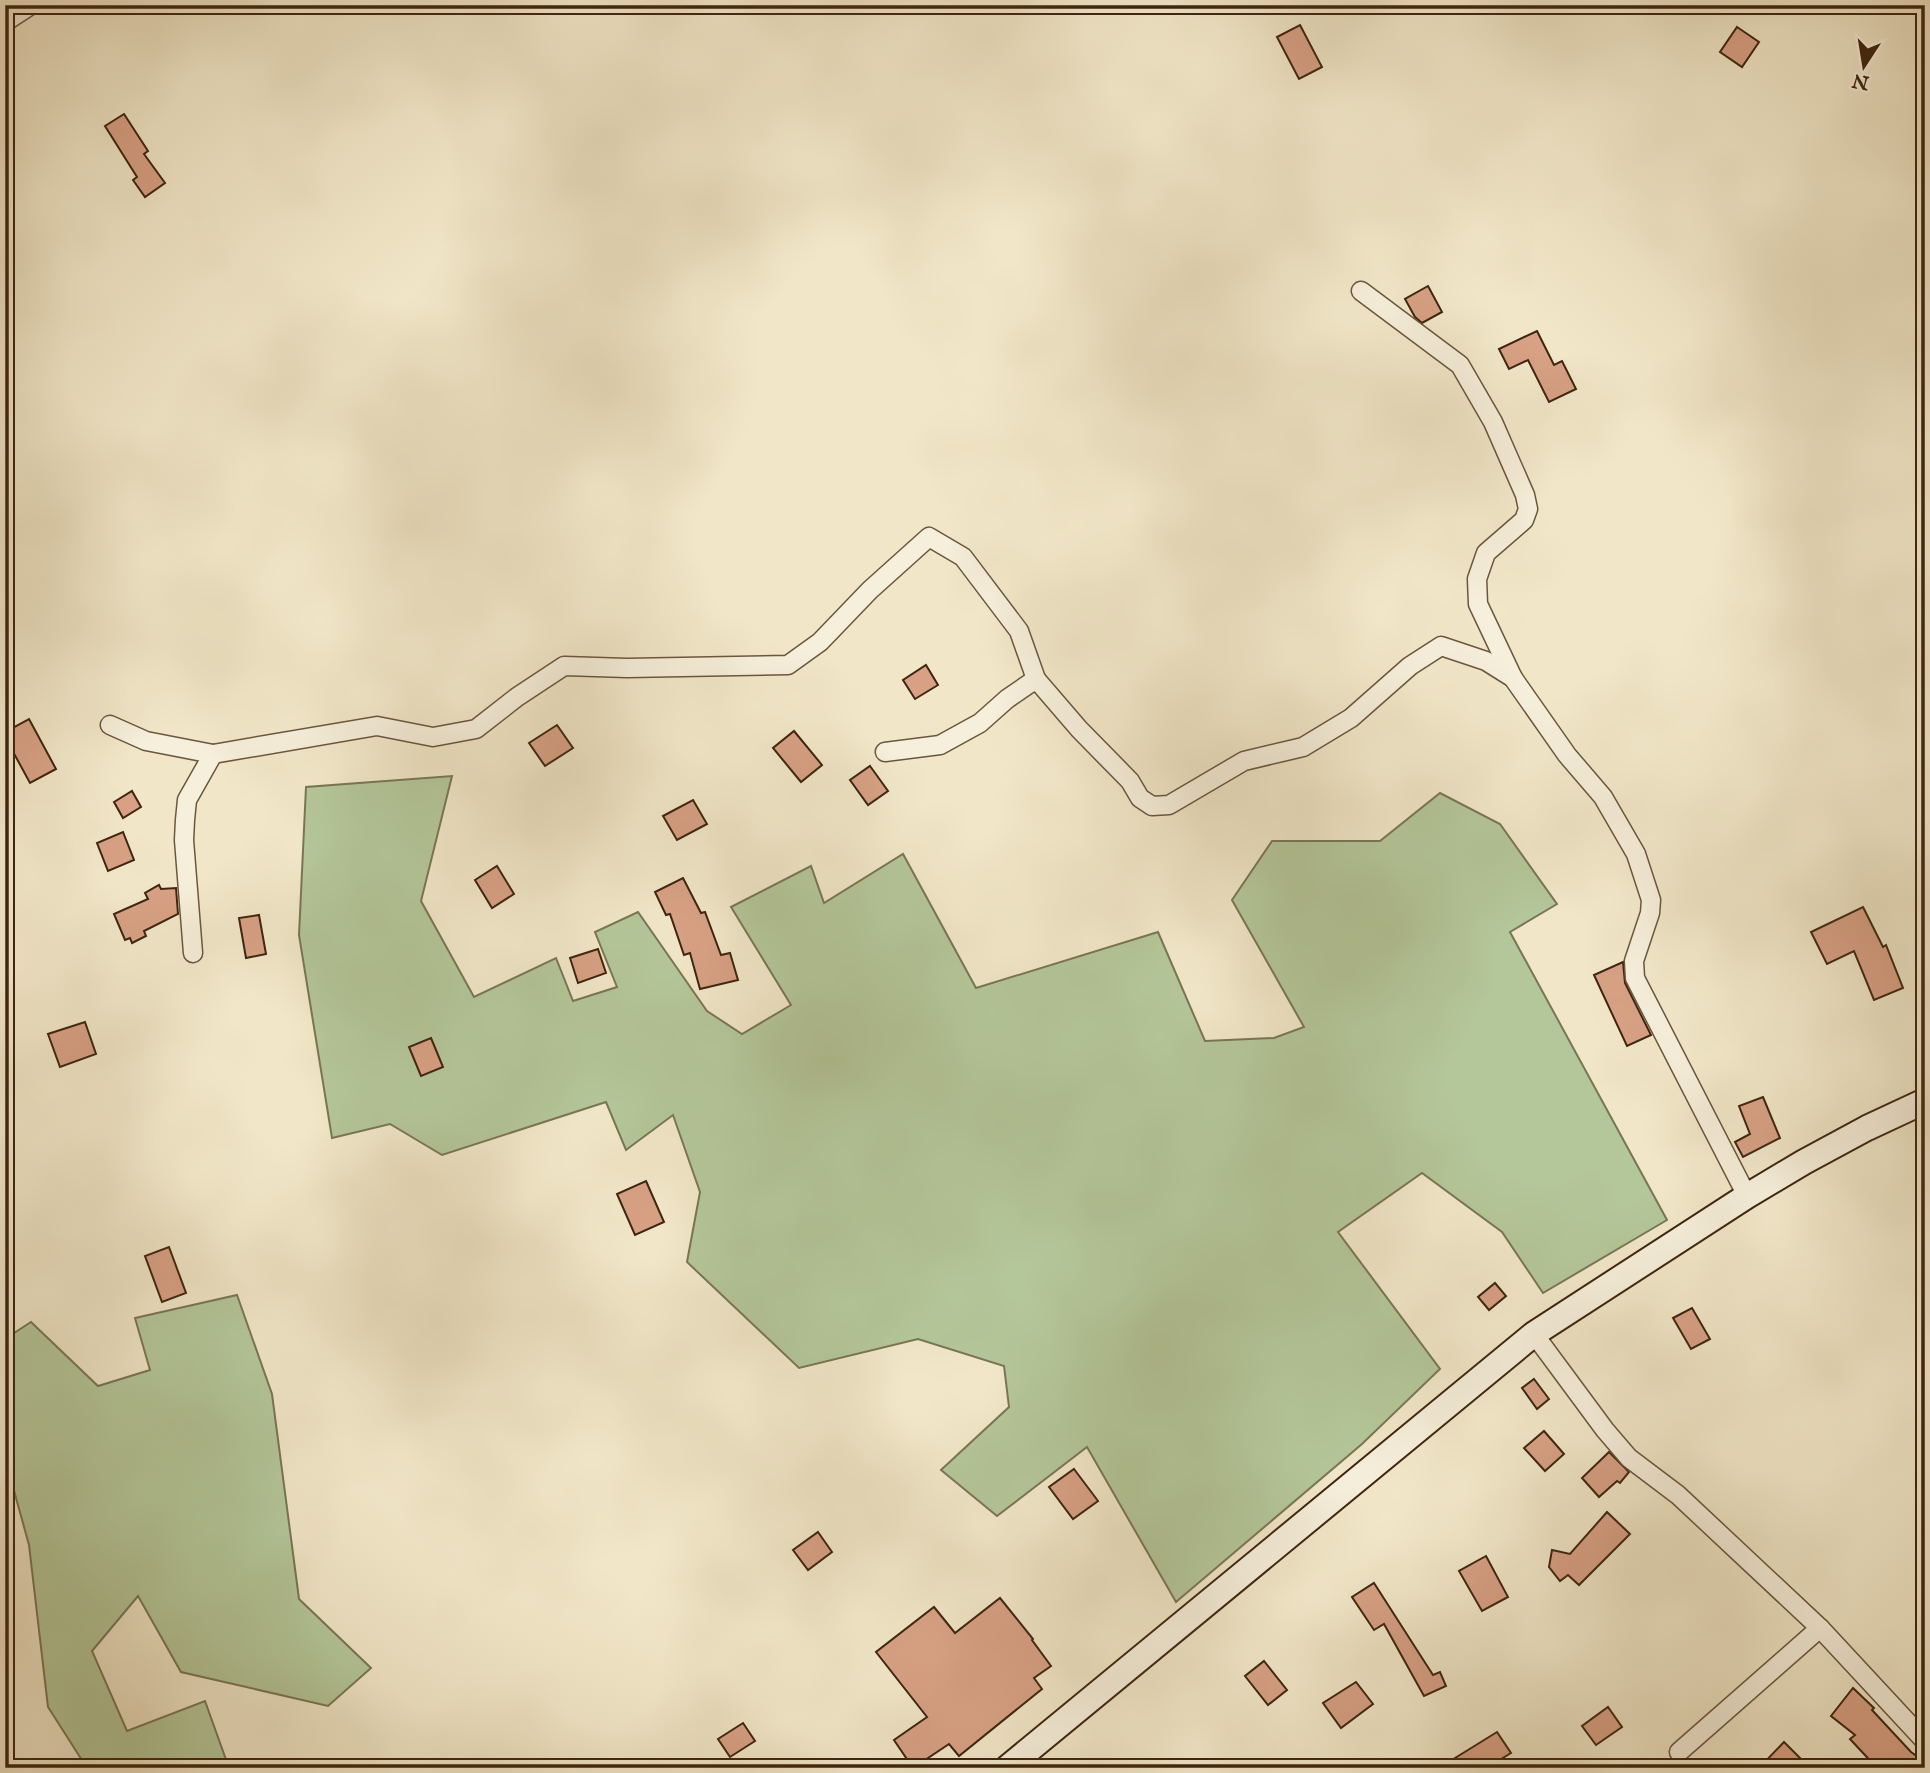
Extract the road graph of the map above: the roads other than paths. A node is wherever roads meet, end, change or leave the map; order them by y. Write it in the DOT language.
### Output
graph roads {
  1 [pos="31,5"];
  2 [pos="5,22"];
  3 [pos="1361,291"];
  4 [pos="1513,678"];
  5 [pos="1036,679"];
  6 [pos="110,725"];
  7 [pos="885,752"];
  8 [pos="213,754"];
  9 [pos="193,953"];
  10 [pos="1925,1101"];
  11 [pos="1747,1196"];
  12 [pos="1534,1335"];
  13 [pos="1820,1628"];
  14 [pos="1925,1741"];
  15 [pos="1679,1752"];
  16 [pos="1031,1759"];
  17 [pos="1007,1768"];
  1 -- 2 [label="street"];
  3 -- 4 [label="street"];
  4 -- 5 [label="street"];
  4 -- 11 [label="street"];
  5 -- 7 [label="street"];
  5 -- 8 [label="street"];
  6 -- 8 [label="street"];
  8 -- 9 [label="street"];
  10 -- 11 [label="main road"];
  11 -- 12 [label="main road"];
  12 -- 13 [label="street"];
  12 -- 16 [label="main road"];
  13 -- 14 [label="street"];
  13 -- 15 [label="street"];
  16 -- 17 [label="main road"];
}
